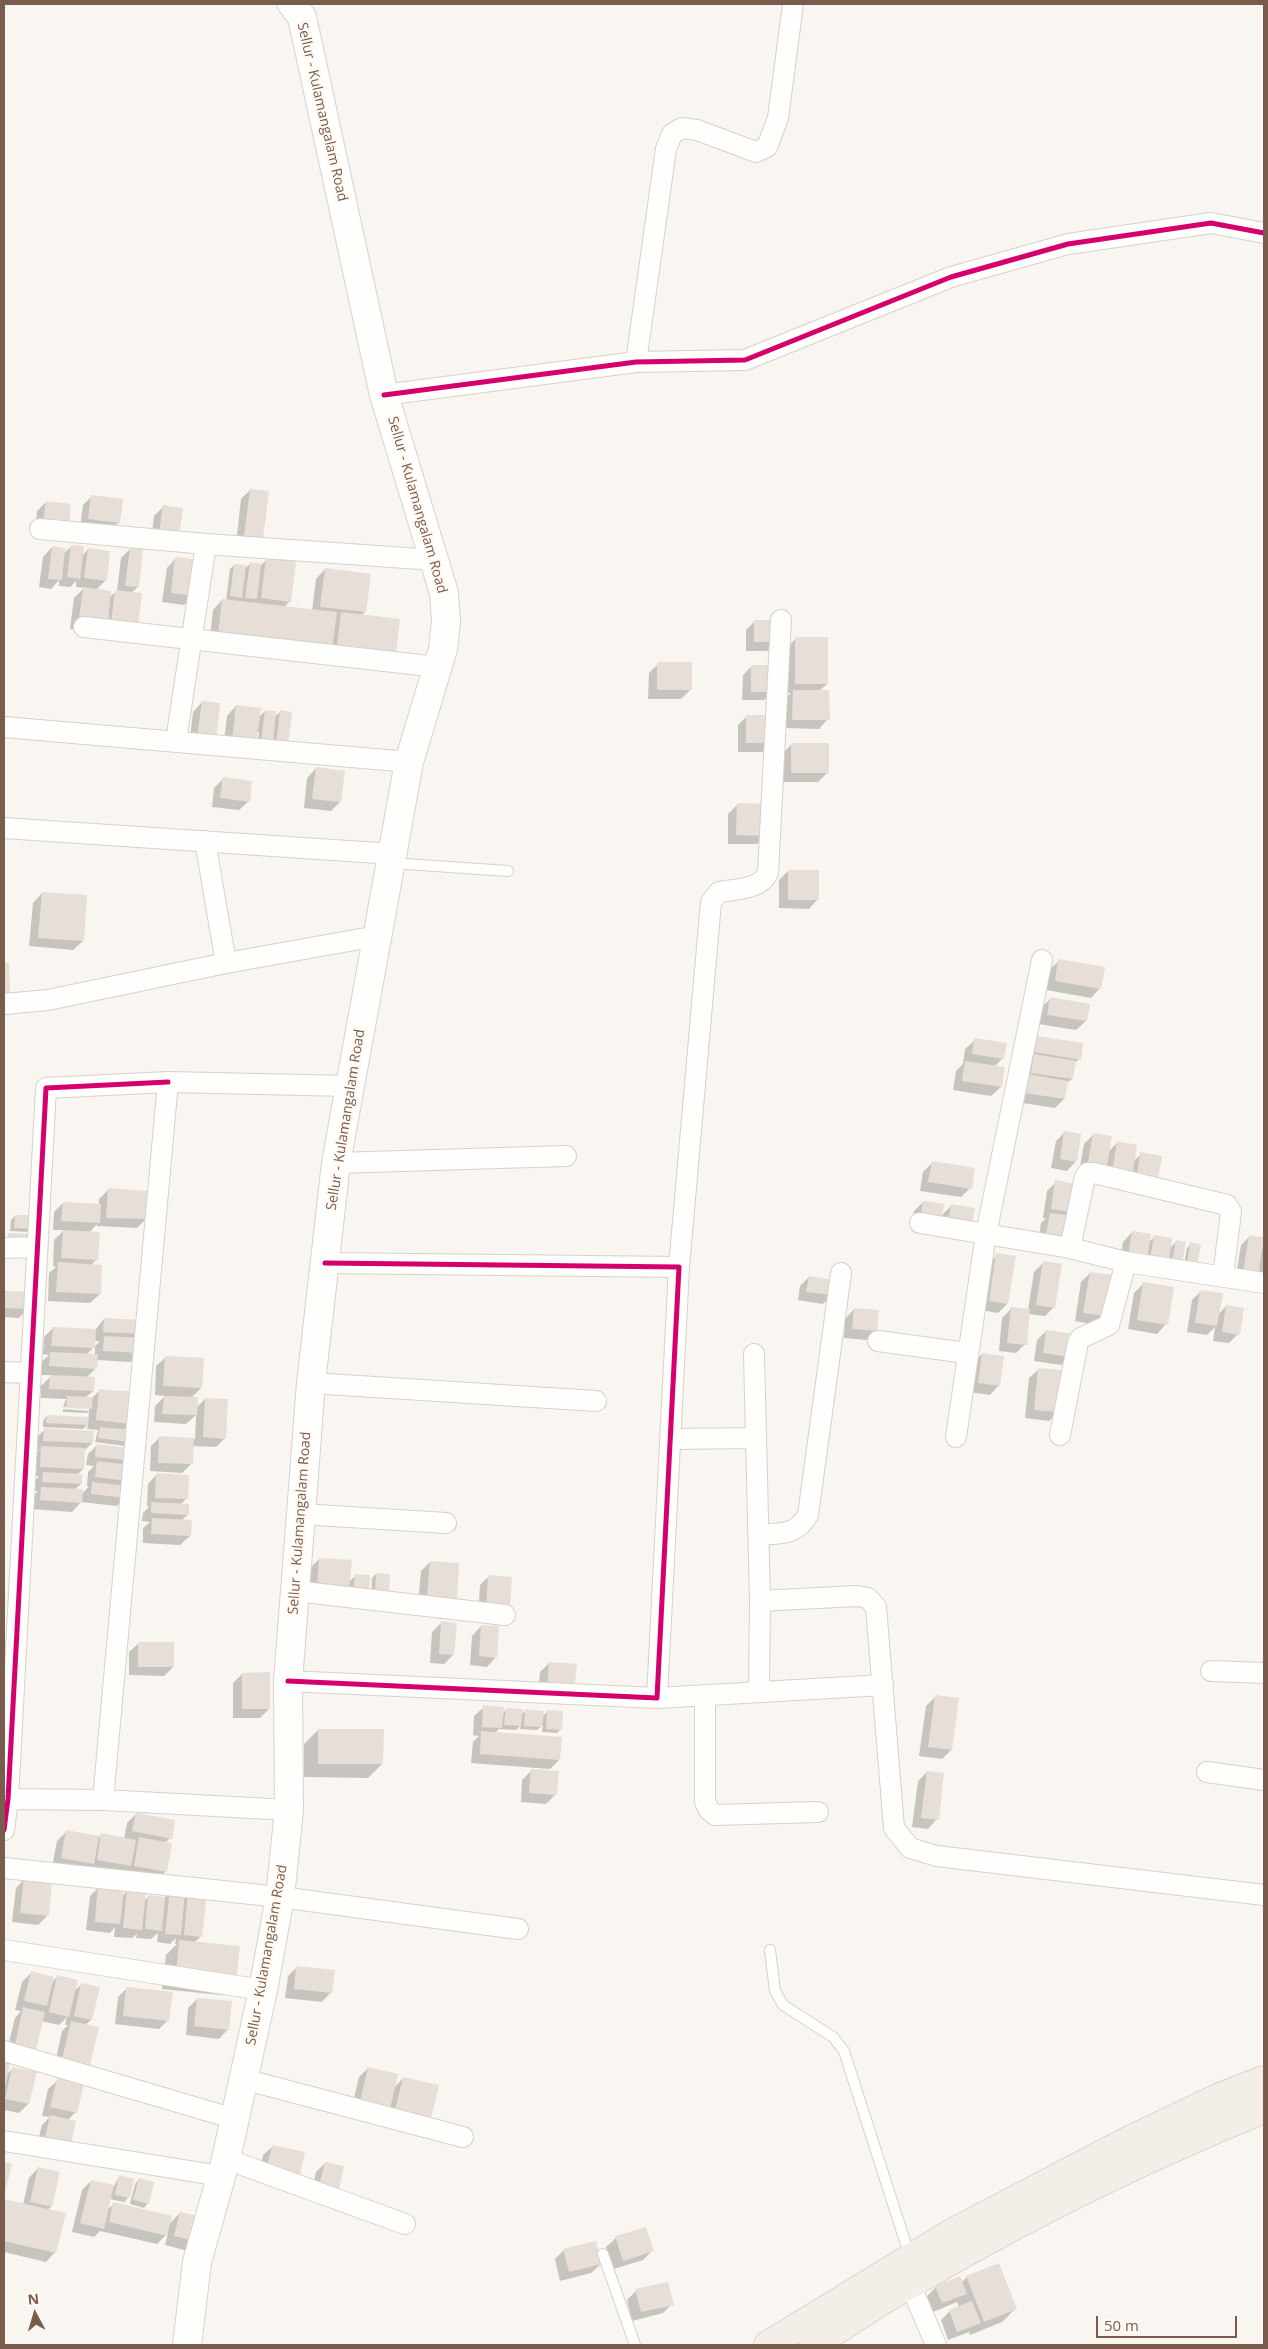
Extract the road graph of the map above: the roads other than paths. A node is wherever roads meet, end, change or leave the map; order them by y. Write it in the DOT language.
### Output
graph roads {
  1 [pos="793,4"];
  2 [pos="299,8"];
  3 [pos="1264,233"];
  4 [pos="636,362"];
  5 [pos="384,395"];
  6 [pos="40,529"];
  7 [pos="206,544"];
  8 [pos="434,560"];
  9 [pos="781,620"];
  10 [pos="84,627"];
  11 [pos="190,640"];
  12 [pos="438,666"];
  13 [pos="4,727"];
  14 [pos="176,741"];
  15 [pos="409,762"];
  16 [pos="4,828"];
  17 [pos="205,841"];
  18 [pos="392,858"];
  19 [pos="508,871"];
  20 [pos="377,936"];
  21 [pos="1042,960"];
  22 [pos="226,963"];
  23 [pos="4,1004"];
  24 [pos="168,1082"];
  25 [pos="349,1086"];
  26 [pos="566,1156"];
  27 [pos="336,1163"];
  28 [pos="920,1223"];
  29 [pos="986,1234"];
  30 [pos="37,1247"];
  31 [pos="4,1248"];
  32 [pos="1070,1248"];
  33 [pos="1126,1262"];
  34 [pos="325,1263"];
  35 [pos="678,1267"];
  36 [pos="841,1273"];
  37 [pos="1222,1276"];
  38 [pos="1264,1283"];
  39 [pos="878,1341"];
  40 [pos="967,1353"];
  41 [pos="754,1354"];
  42 [pos="4,1372"];
  43 [pos="31,1372"];
  44 [pos="311,1383"];
  45 [pos="596,1401"];
  46 [pos="1060,1435"];
  47 [pos="956,1437"];
  48 [pos="756,1438"];
  49 [pos="670,1439"];
  50 [pos="301,1514"];
  51 [pos="446,1523"];
  52 [pos="758,1535"];
  53 [pos="295,1591"];
  54 [pos="760,1601"];
  55 [pos="505,1615"];
  56 [pos="1211,1671"];
  57 [pos="1264,1673"];
  58 [pos="288,1680"];
  59 [pos="883,1685"];
  60 [pos="759,1692"];
  61 [pos="705,1696"];
  62 [pos="657,1698"];
  63 [pos="1208,1772"];
  64 [pos="1264,1780"];
  65 [pos="6,1799"];
  66 [pos="103,1800"];
  67 [pos="289,1810"];
  68 [pos="818,1812"];
  69 [pos="4,1830"];
  70 [pos="4,1868"];
  71 [pos="1264,1895"];
  72 [pos="280,1897"];
  73 [pos="518,1929"];
  74 [pos="4,1950"];
  75 [pos="770,1950"];
  76 [pos="263,1990"];
  77 [pos="4,2052"];
  78 [pos="243,2080"];
  79 [pos="1264,2080"];
  80 [pos="1264,2109"];
  81 [pos="235,2119"];
  82 [pos="463,2136"];
  83 [pos="4,2141"];
  84 [pos="224,2168"];
  85 [pos="405,2224"];
  86 [pos="603,2254"];
  87 [pos="912,2267"];
  88 [pos="188,2345"];
  89 [pos="635,2345"];
  90 [pos="768,2345"];
  91 [pos="813,2345"];
  92 [pos="936,2345"];
  1 -- 4 [label="street"];
  2 -- 5 [label="main road, Sellur - Kulamangalam Road"];
  3 -- 4 [label="street"];
  4 -- 5 [label="street"];
  5 -- 8 [label="main road, Sellur - Kulamangalam Road"];
  6 -- 7 [label="street"];
  7 -- 8 [label="street"];
  7 -- 11 [label="street"];
  8 -- 12 [label="main road, Sellur - Kulamangalam Road"];
  9 -- 35 [label="street"];
  10 -- 11 [label="street"];
  11 -- 12 [label="street"];
  11 -- 14 [label="street"];
  12 -- 15 [label="main road, Sellur - Kulamangalam Road"];
  13 -- 14 [label="street"];
  14 -- 15 [label="street"];
  15 -- 18 [label="main road, Sellur - Kulamangalam Road"];
  16 -- 17 [label="street"];
  17 -- 18 [label="street"];
  17 -- 22 [label="street"];
  18 -- 19 [label="lane"];
  18 -- 20 [label="main road, Sellur - Kulamangalam Road"];
  20 -- 22 [label="street"];
  20 -- 25 [label="main road, Sellur - Kulamangalam Road"];
  21 -- 29 [label="street"];
  22 -- 23 [label="street"];
  24 -- 25 [label="street"];
  24 -- 30 [label="street"];
  24 -- 66 [label="street"];
  25 -- 27 [label="main road, Sellur - Kulamangalam Road"];
  26 -- 27 [label="street"];
  27 -- 34 [label="main road, Sellur - Kulamangalam Road"];
  28 -- 29 [label="street"];
  29 -- 32 [label="street"];
  29 -- 40 [label="street"];
  30 -- 31 [label="street"];
  30 -- 43 [label="street"];
  32 -- 33 [label="street"];
  32 -- 37 [label="street"];
  33 -- 37 [label="street"];
  33 -- 46 [label="street"];
  34 -- 35 [label="street"];
  34 -- 44 [label="main road, Sellur - Kulamangalam Road"];
  35 -- 49 [label="street"];
  36 -- 52 [label="street"];
  37 -- 38 [label="street"];
  39 -- 40 [label="street"];
  40 -- 47 [label="street"];
  41 -- 48 [label="street"];
  42 -- 43 [label="street"];
  43 -- 65 [label="street"];
  44 -- 45 [label="street"];
  44 -- 50 [label="main road, Sellur - Kulamangalam Road"];
  48 -- 49 [label="street"];
  48 -- 52 [label="street"];
  49 -- 62 [label="street"];
  50 -- 51 [label="street"];
  50 -- 53 [label="main road, Sellur - Kulamangalam Road"];
  52 -- 54 [label="street"];
  53 -- 55 [label="street"];
  53 -- 58 [label="main road, Sellur - Kulamangalam Road"];
  54 -- 59 [label="street"];
  54 -- 60 [label="street"];
  56 -- 57 [label="street"];
  58 -- 62 [label="street"];
  58 -- 67 [label="main road, Sellur - Kulamangalam Road"];
  59 -- 60 [label="street"];
  59 -- 71 [label="street"];
  60 -- 61 [label="street"];
  61 -- 62 [label="street"];
  61 -- 68 [label="street"];
  63 -- 64 [label="street"];
  65 -- 66 [label="street"];
  65 -- 69 [label="street"];
  66 -- 67 [label="street"];
  67 -- 72 [label="main road, Sellur - Kulamangalam Road"];
  70 -- 72 [label="street"];
  72 -- 73 [label="street"];
  72 -- 76 [label="main road, Sellur - Kulamangalam Road"];
  74 -- 76 [label="street"];
  75 -- 87 [label="lane"];
  76 -- 78 [label="main road, Sellur - Kulamangalam Road"];
  77 -- 81 [label="street"];
  78 -- 81 [label="main road, Sellur - Kulamangalam Road"];
  78 -- 82 [label="street"];
  79 -- 87 [label="main road"];
  80 -- 87 [label="main road"];
  81 -- 84 [label="main road, Sellur - Kulamangalam Road"];
  83 -- 84 [label="street"];
  84 -- 85 [label="street"];
  84 -- 88 [label="main road, Sellur - Kulamangalam Road"];
  86 -- 89 [label="lane"];
  87 -- 90 [label="main road"];
  87 -- 91 [label="main road"];
  87 -- 92 [label="street"];
}
